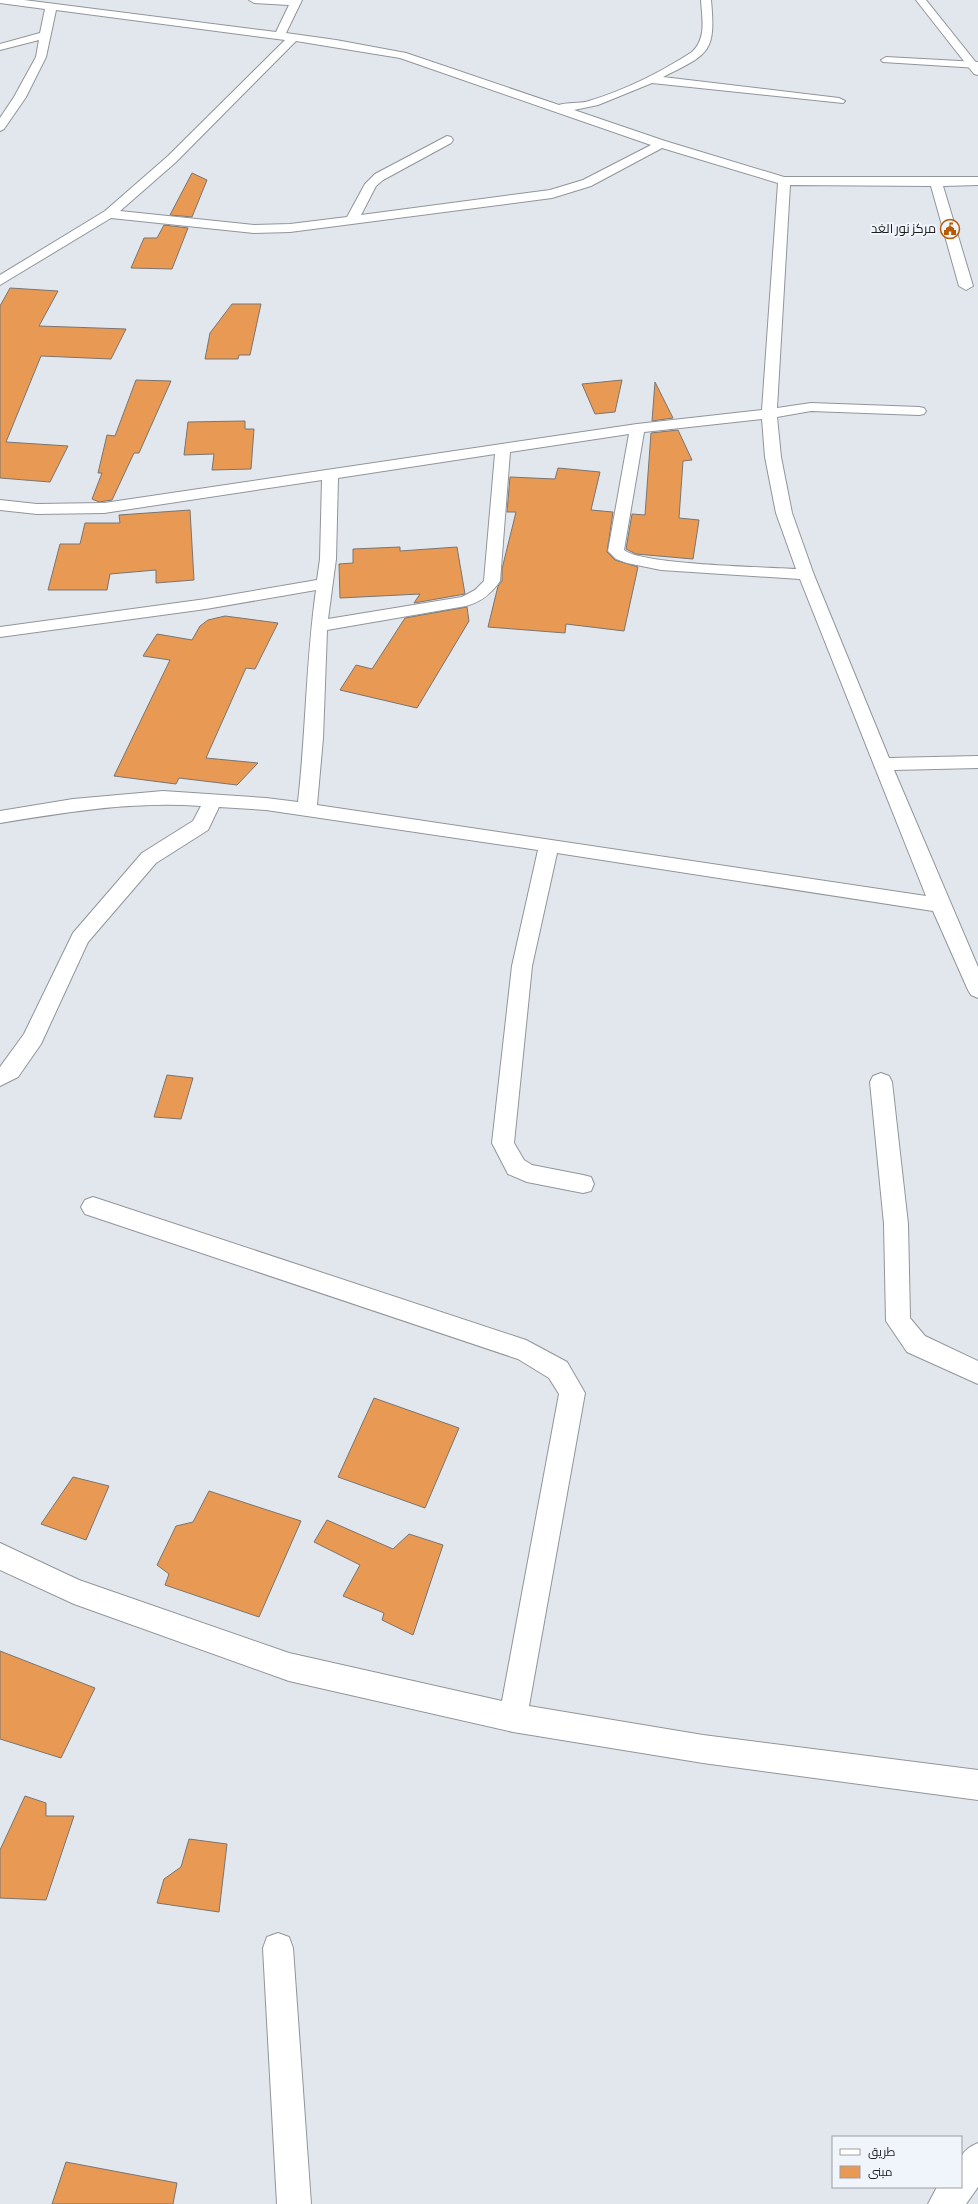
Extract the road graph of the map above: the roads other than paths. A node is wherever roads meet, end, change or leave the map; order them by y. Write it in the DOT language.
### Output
graph roads {
  1 [pos="0,0"];
  2 [pos="254,0"];
  3 [pos="706,0"];
  4 [pos="921,0"];
  5 [pos="297,1"];
  6 [pos="130,5"];
  7 [pos="52,7"];
  8 [pos="119,16"];
  9 [pos="45,35"];
  10 [pos="279,36"];
  11 [pos="293,38"];
  12 [pos="0,47"];
  13 [pos="886,60"];
  14 [pos="976,67"];
  15 [pos="649,79"];
  16 [pos="600,100"];
  17 [pos="839,101"];
  18 [pos="553,106"];
  19 [pos="591,119"];
  20 [pos="0,127"];
  21 [pos="447,140"];
  22 [pos="661,144"];
  23 [pos="784,180"];
  24 [pos="978,181"];
  25 [pos="936,182"];
  26 [pos="109,214"];
  27 [pos="352,220"];
  28 [pos="0,280"];
  29 [pos="966,286"];
  30 [pos="919,410"];
  31 [pos="769,414"];
  32 [pos="637,428"];
  33 [pos="503,448"];
  34 [pos="330,473"];
  35 [pos="0,505"];
  36 [pos="806,575"];
  37 [pos="323,584"];
  38 [pos="319,626"];
  39 [pos="0,632"];
  40 [pos="978,762"];
  41 [pos="882,764"];
  42 [pos="213,800"];
  43 [pos="307,811"];
  44 [pos="0,817"];
  45 [pos="549,845"];
  46 [pos="940,905"];
  47 [pos="978,990"];
  48 [pos="0,1078"];
  49 [pos="882,1082"];
  50 [pos="583,1184"];
  51 [pos="93,1207"];
  52 [pos="978,1373"];
  53 [pos="0,1556"];
  54 [pos="513,1718"];
  55 [pos="978,1785"];
  56 [pos="278,1948"];
  57 [pos="978,2160"];
  58 [pos="962,2181"];
  59 [pos="957,2188"];
  60 [pos="294,2204"];
  61 [pos="945,2204"];
  1 -- 7 [label="street"];
  2 -- 5 [label="street"];
  3 -- 15 [label="street"];
  4 -- 14 [label="street"];
  5 -- 10 [label="street"];
  6 -- 8 [label="street"];
  7 -- 8 [label="street"];
  7 -- 9 [label="street"];
  8 -- 10 [label="street"];
  9 -- 12 [label="street"];
  9 -- 20 [label="street"];
  10 -- 11 [label="street"];
  11 -- 18 [label="street"];
  11 -- 26 [label="street"];
  13 -- 14 [label="lane"];
  15 -- 16 [label="street"];
  15 -- 17 [label="street"];
  16 -- 18 [label="street"];
  16 -- 19 [label="street"];
  18 -- 19 [label="street"];
  19 -- 22 [label="street"];
  21 -- 27 [label="street"];
  22 -- 23 [label="street"];
  22 -- 27 [label="street"];
  23 -- 25 [label="street"];
  23 -- 31 [label="street"];
  24 -- 25 [label="street"];
  25 -- 29 [label="street"];
  26 -- 27 [label="street"];
  26 -- 28 [label="street"];
  30 -- 31 [label="street"];
  31 -- 32 [label="street"];
  31 -- 36 [label="street"];
  32 -- 33 [label="street"];
  32 -- 36 [label="street"];
  33 -- 34 [label="street"];
  33 -- 38 [label="street"];
  34 -- 35 [label="street"];
  34 -- 37 [label="street"];
  36 -- 41 [label="street"];
  37 -- 38 [label="street"];
  37 -- 39 [label="street"];
  38 -- 43 [label="street"];
  40 -- 41 [label="street"];
  41 -- 46 [label="street"];
  42 -- 43 [label="street"];
  42 -- 44 [label="street"];
  42 -- 48 [label="street"];
  43 -- 45 [label="street"];
  45 -- 46 [label="street"];
  45 -- 50 [label="street"];
  46 -- 47 [label="street"];
  49 -- 52 [label="street"];
  51 -- 54 [label="street"];
  53 -- 54 [label="street"];
  54 -- 55 [label="street"];
  56 -- 60 [label="street"];
  57 -- 58 [label="street"];
  59 -- 61 [label="street"];
}
